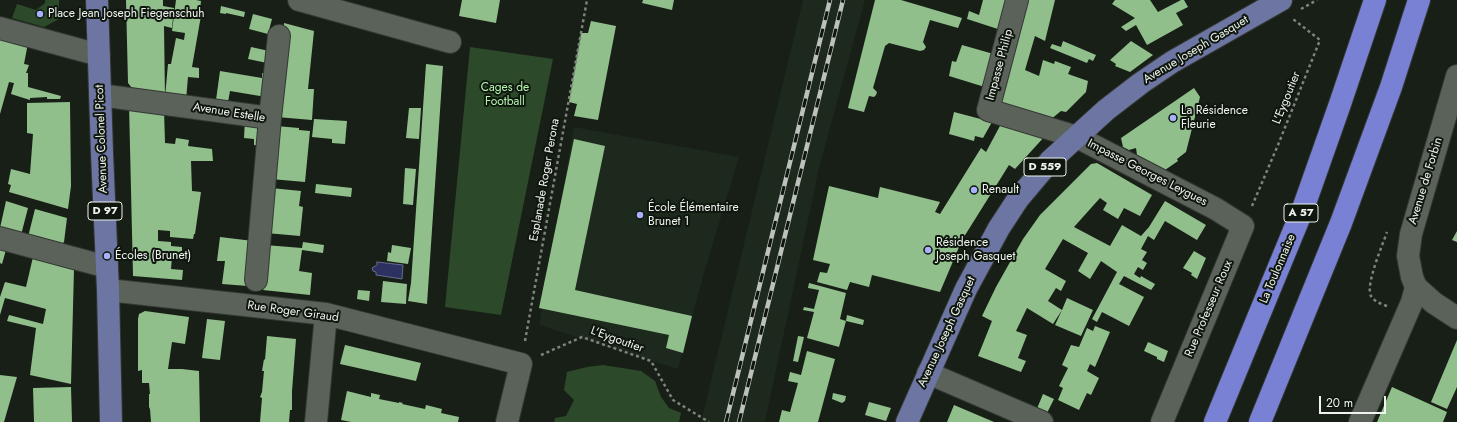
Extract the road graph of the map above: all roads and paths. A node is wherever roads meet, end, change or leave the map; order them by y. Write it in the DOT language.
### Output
graph roads {
  1 [pos="97,0"];
  2 [pos="299,0"];
  3 [pos="587,0"];
  4 [pos="1017,0"];
  5 [pos="1317,0"];
  6 [pos="1375,0"];
  7 [pos="1419,0"];
  8 [pos="1289,10"];
  9 [pos="0,28"];
  10 [pos="279,36"];
  11 [pos="450,42"];
  12 [pos="99,55"];
  13 [pos="1457,76"];
  14 [pos="100,96"];
  15 [pos="270,118"];
  16 [pos="1077,137"];
  17 [pos="1243,226"];
  18 [pos="1387,232"];
  19 [pos="0,238"];
  20 [pos="107,267"];
  21 [pos="256,280"];
  22 [pos="1416,287"];
  23 [pos="108,290"];
  24 [pos="326,314"];
  25 [pos="1406,315"];
  26 [pos="1457,318"];
  27 [pos="521,364"];
  28 [pos="928,372"];
  29 [pos="111,422"];
  30 [pos="316,422"];
  31 [pos="506,422"];
  32 [pos="709,422"];
  33 [pos="907,422"];
  34 [pos="1042,422"];
  35 [pos="1162,422"];
  36 [pos="1215,422"];
  37 [pos="1260,422"];
  38 [pos="1360,422"];
  1 -- 12 [label="main road, Avenue Colonel Picot / D 97"];
  2 -- 11 [label="street"];
  3 -- 27 [label="path, Esplanade Roger Perona"];
  4 -- 16 [label="street, Impasse Philip"];
  5 -- 8 [label="path"];
  6 -- 36 [label="highway, La Toulonnaise / A 57"];
  7 -- 37 [label="highway"];
  8 -- 16 [label="main road, Avenue Joseph Gasquet / D 559"];
  8 -- 17 [label="path, L'Eygoutier"];
  9 -- 12 [label="street"];
  10 -- 15 [label="street"];
  12 -- 14 [label="main road, Avenue Colonel Picot / D 97"];
  13 -- 22 [label="street, Avenue de Forbin"];
  14 -- 15 [label="street, Avenue Estelle"];
  14 -- 20 [label="main road, Avenue Colonel Picot / D 97"];
  15 -- 21 [label="street, Avenue Estelle"];
  16 -- 17 [label="street, Impasse Georges Leygues"];
  16 -- 28 [label="main road, Avenue Joseph Gasquet / D 559"];
  17 -- 35 [label="street, Rue Professeur Roux"];
  18 -- 25 [label="path"];
  19 -- 20 [label="street"];
  20 -- 23 [label="main road, Avenue Colonel Picot / D 97"];
  22 -- 25 [label="street"];
  22 -- 26 [label="street"];
  23 -- 24 [label="street, Rue Roger Giraud"];
  23 -- 29 [label="main road, Avenue Colonel Picot / D 97"];
  24 -- 27 [label="street, Rue Roger Giraud"];
  24 -- 30 [label="street"];
  25 -- 38 [label="street"];
  27 -- 31 [label="street"];
  27 -- 32 [label="path, L'Eygoutier"];
  28 -- 33 [label="main road, Avenue Joseph Gasquet / D 559"];
  28 -- 34 [label="street"];
}
